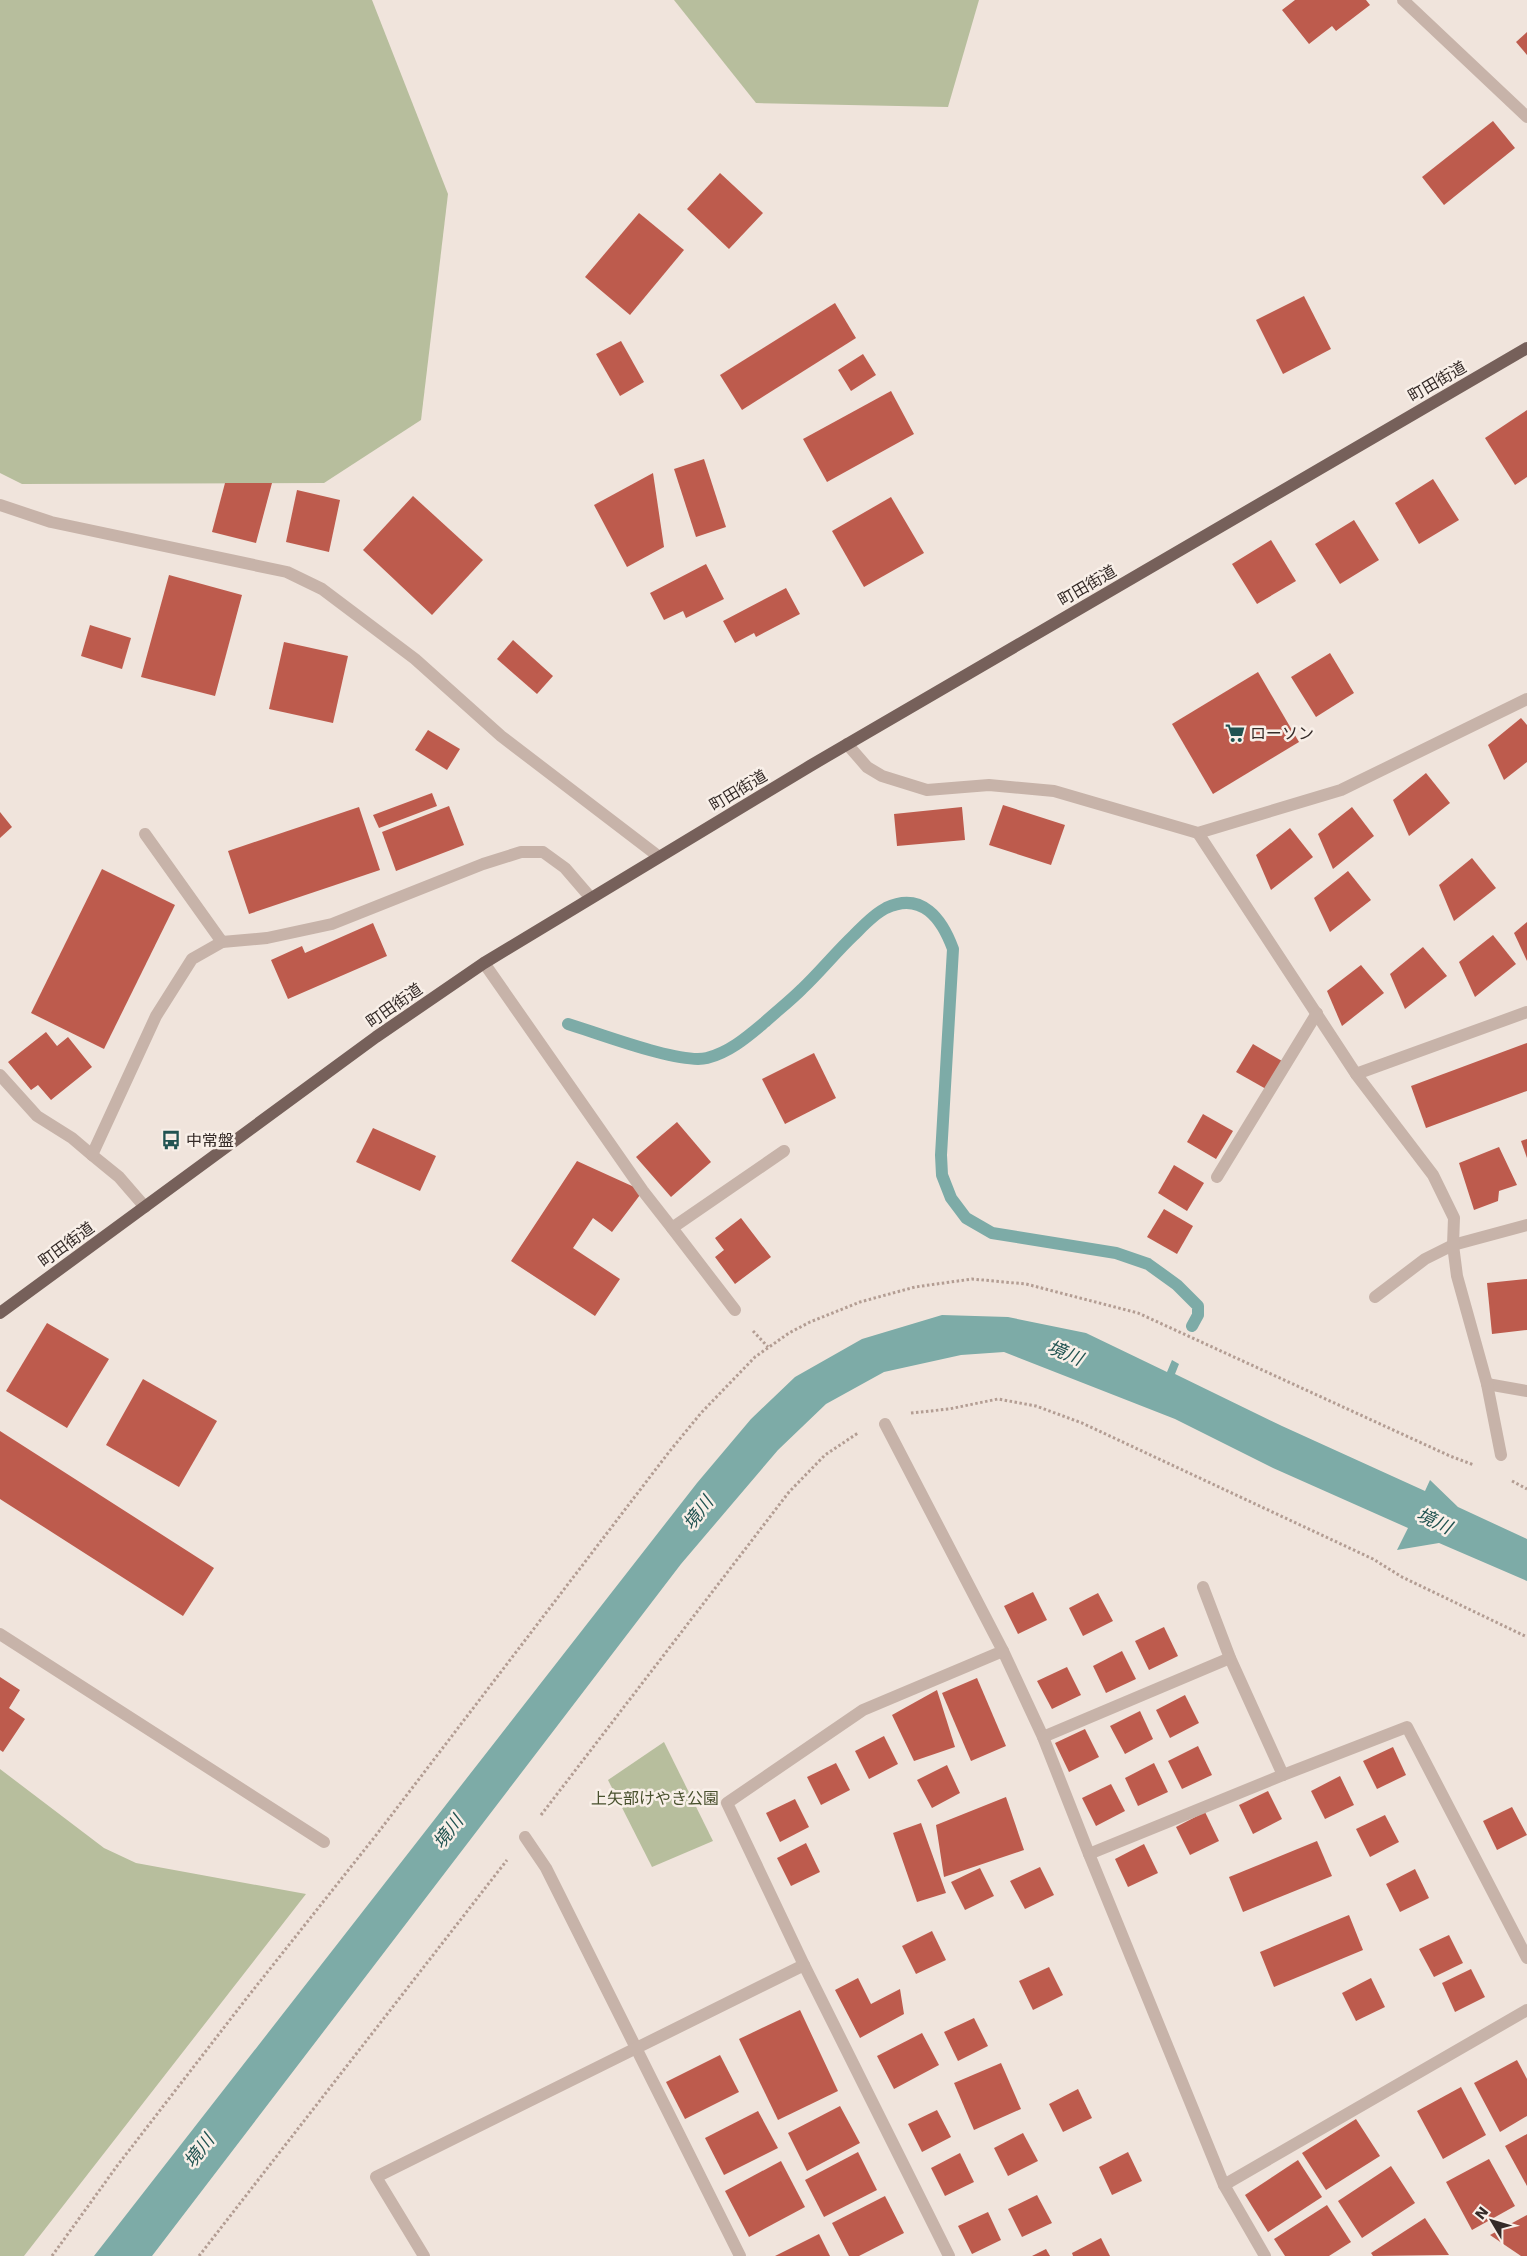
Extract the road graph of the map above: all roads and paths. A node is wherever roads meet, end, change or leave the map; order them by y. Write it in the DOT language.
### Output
graph roads {
  1 [pos="1403,0"];
  2 [pos="1527,117"];
  3 [pos="1527,348"];
  4 [pos="0,505"];
  5 [pos="1527,699"];
  6 [pos="848,744"];
  7 [pos="1198,833"];
  8 [pos="145,834"];
  9 [pos="658,856"];
  10 [pos="590,897"];
  11 [pos="222,942"];
  12 [pos="484,963"];
  13 [pos="1527,1012"];
  14 [pos="1316,1013"];
  15 [pos="1356,1074"];
  16 [pos="0,1075"];
  17 [pos="784,1150"];
  18 [pos="92,1155"];
  19 [pos="1217,1177"];
  20 [pos="145,1207"];
  21 [pos="1527,1225"];
  22 [pos="672,1228"];
  23 [pos="1453,1245"];
  24 [pos="1375,1296"];
  25 [pos="735,1310"];
  26 [pos="0,1313"];
  27 [pos="1487,1384"];
  28 [pos="1527,1391"];
  29 [pos="885,1424"];
  30 [pos="1501,1455"];
  31 [pos="1476,1466"];
  32 [pos="1510,1480"];
  33 [pos="1527,1488"];
  34 [pos="1203,1586"];
  35 [pos="0,1634"];
  36 [pos="1527,1637"];
  37 [pos="1003,1651"];
  38 [pos="1230,1658"];
  39 [pos="1043,1737"];
  40 [pos="1283,1775"];
  41 [pos="525,1837"];
  42 [pos="324,1842"];
  43 [pos="1089,1854"];
  44 [pos="1527,1958"];
  45 [pos="804,1965"];
  46 [pos="1527,2010"];
  47 [pos="638,2049"];
  48 [pos="1224,2185"];
  49 [pos="52,2256"];
  50 [pos="199,2256"];
  51 [pos="424,2256"];
  52 [pos="740,2256"];
  53 [pos="948,2256"];
  54 [pos="1265,2256"];
  1 -- 2 [label="street"];
  3 -- 6 [label="main road, 町田街道"];
  4 -- 9 [label="street"];
  5 -- 7 [label="street"];
  6 -- 7 [label="street"];
  6 -- 9 [label="main road, 町田街道"];
  7 -- 14 [label="street"];
  8 -- 11 [label="street"];
  9 -- 10 [label="main road, 町田街道"];
  10 -- 11 [label="street"];
  10 -- 12 [label="main road, 町田街道"];
  11 -- 18 [label="street"];
  12 -- 20 [label="main road, 町田街道"];
  12 -- 22 [label="street"];
  13 -- 15 [label="street"];
  14 -- 15 [label="street"];
  14 -- 19 [label="street"];
  15 -- 23 [label="street"];
  16 -- 18 [label="street"];
  17 -- 22 [label="street"];
  18 -- 20 [label="street"];
  20 -- 26 [label="main road, 町田街道"];
  21 -- 23 [label="street"];
  22 -- 25 [label="street"];
  23 -- 24 [label="street"];
  23 -- 27 [label="street"];
  27 -- 28 [label="street"];
  27 -- 30 [label="street"];
  29 -- 36 [label="path"];
  29 -- 37 [label="street"];
  29 -- 41 [label="path"];
  31 -- 49 [label="path"];
  32 -- 33 [label="path"];
  34 -- 38 [label="street"];
  35 -- 42 [label="street"];
  37 -- 39 [label="street"];
  37 -- 45 [label="street"];
  38 -- 39 [label="street"];
  38 -- 40 [label="street"];
  39 -- 43 [label="street"];
  40 -- 43 [label="street"];
  40 -- 44 [label="street"];
  41 -- 47 [label="street"];
  41 -- 50 [label="path"];
  43 -- 48 [label="street"];
  45 -- 47 [label="street"];
  45 -- 53 [label="street"];
  46 -- 48 [label="street"];
  47 -- 51 [label="street"];
  47 -- 52 [label="street"];
  48 -- 54 [label="street"];
}
